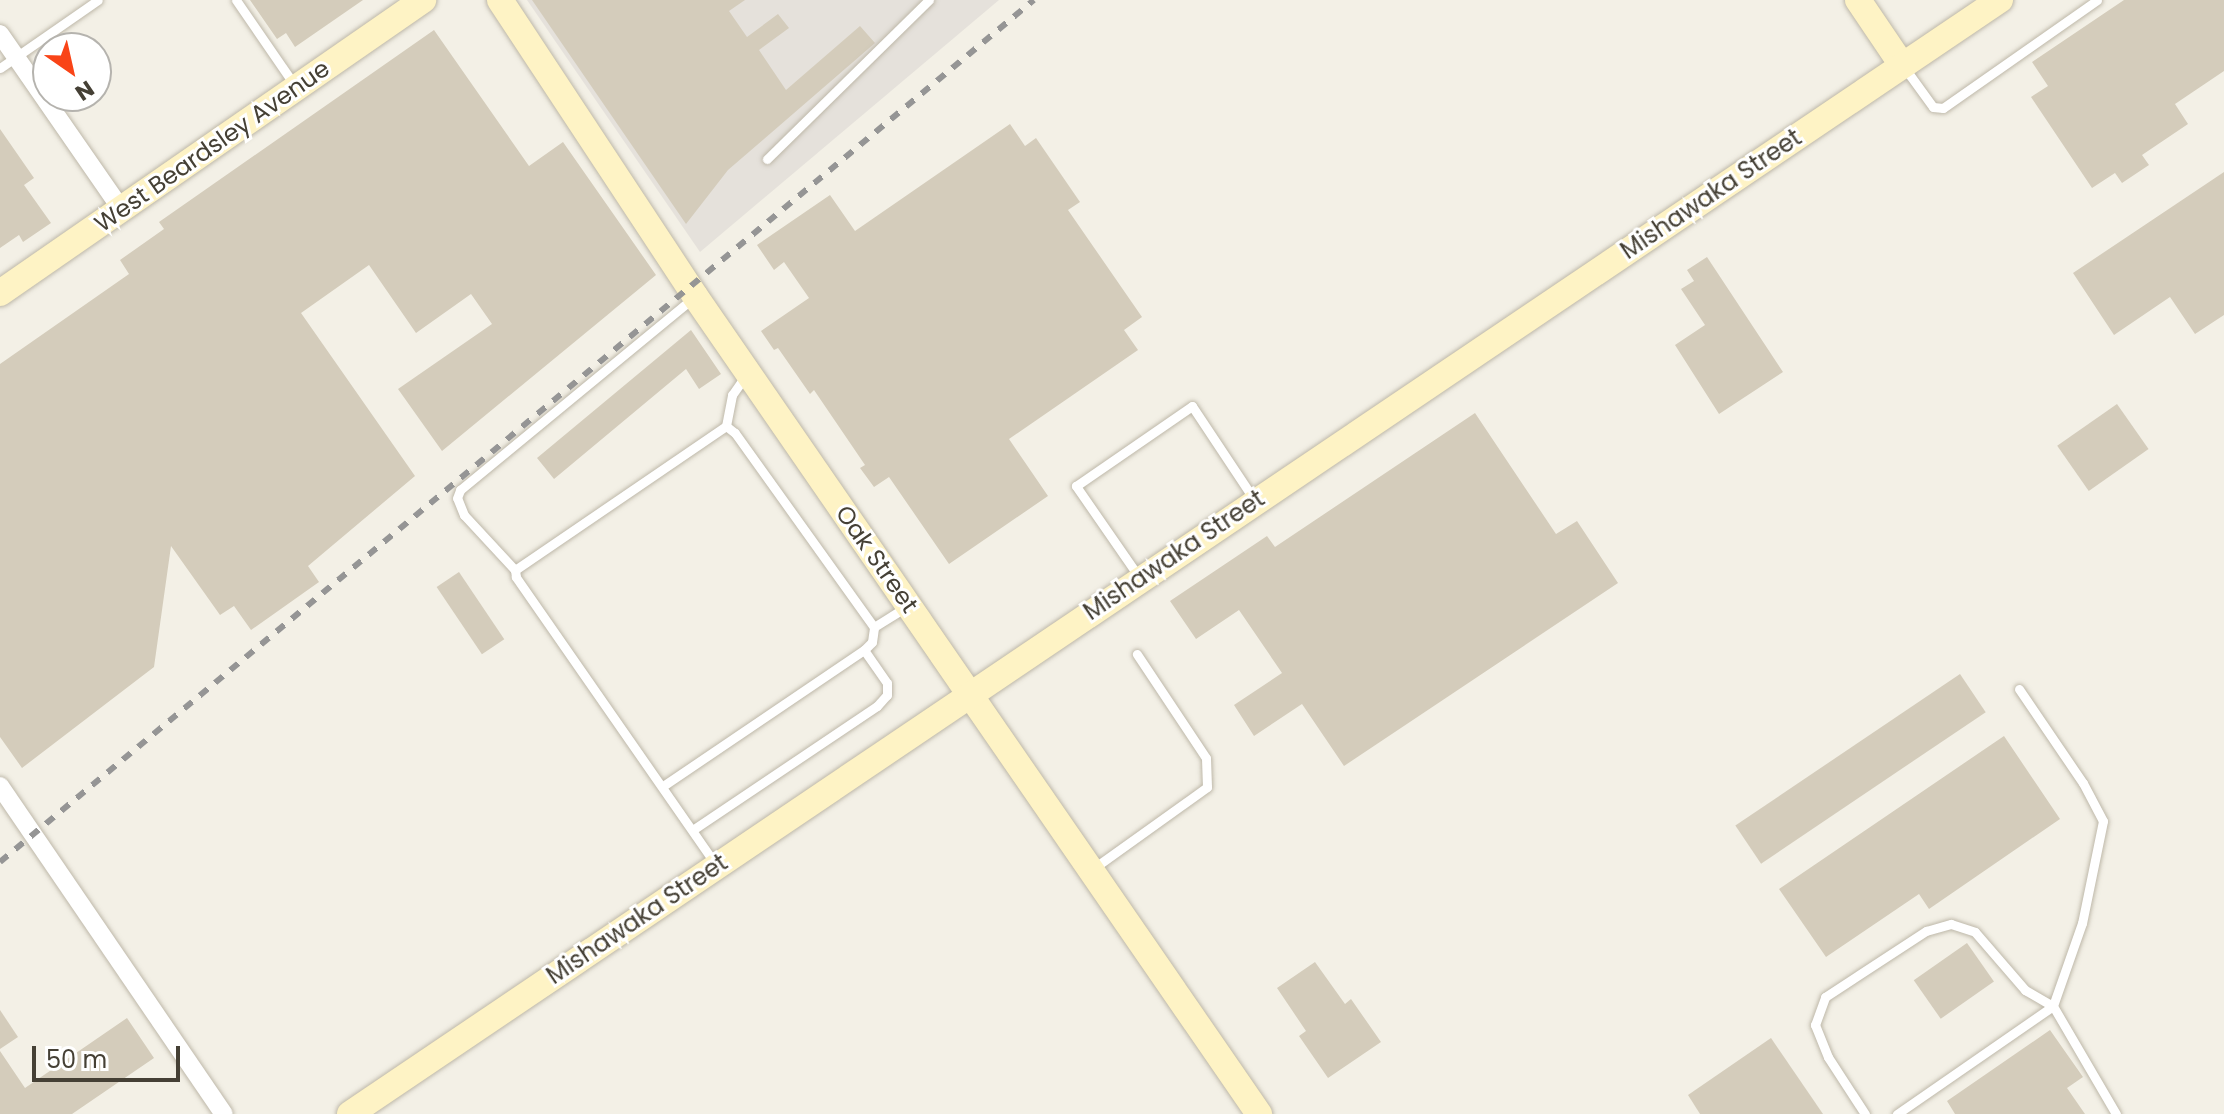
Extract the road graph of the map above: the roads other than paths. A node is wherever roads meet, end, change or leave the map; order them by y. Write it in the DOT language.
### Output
graph roads {
  1 [pos="98,0"];
  2 [pos="236,0"];
  3 [pos="423,0"];
  4 [pos="500,0"];
  5 [pos="929,0"];
  6 [pos="1858,0"];
  7 [pos="2000,0"];
  8 [pos="2097,0"];
  9 [pos="0,34"];
  10 [pos="16,57"];
  11 [pos="1902,65"];
  12 [pos="0,68"];
  13 [pos="297,87"];
  14 [pos="767,159"];
  15 [pos="121,209"];
  16 [pos="0,293"];
  17 [pos="695,296"];
  18 [pos="748,373"];
  19 [pos="726,426"];
  20 [pos="1255,501"];
  21 [pos="515,570"];
  22 [pos="1140,579"];
  23 [pos="908,605"];
  24 [pos="874,627"];
  25 [pos="864,650"];
  26 [pos="1137,654"];
  27 [pos="2019,689"];
  28 [pos="970,693"];
  29 [pos="0,786"];
  30 [pos="663,786"];
  31 [pos="694,829"];
  32 [pos="716,865"];
  33 [pos="1091,870"];
  34 [pos="2053,1006"];
  35 [pos="224,1114"];
  36 [pos="350,1114"];
  37 [pos="1259,1114"];
  38 [pos="1865,1114"];
  39 [pos="1897,1114"];
  40 [pos="2116,1114"];
  1 -- 10 [label="lane"];
  2 -- 13 [label="lane"];
  3 -- 13 [label="street, West Beardsley Avenue"];
  4 -- 17 [label="street, Oak Street"];
  5 -- 14 [label="lane"];
  6 -- 11 [label="street"];
  7 -- 11 [label="street, Mishawaka Street"];
  8 -- 11 [label="lane"];
  9 -- 10 [label="street"];
  10 -- 12 [label="lane"];
  10 -- 15 [label="street"];
  11 -- 20 [label="street, Mishawaka Street"];
  13 -- 15 [label="street, West Beardsley Avenue"];
  15 -- 16 [label="street, West Beardsley Avenue"];
  17 -- 18 [label="street, Oak Street"];
  17 -- 21 [label="lane"];
  18 -- 19 [label="lane"];
  18 -- 23 [label="street, Oak Street"];
  19 -- 21 [label="lane"];
  19 -- 24 [label="lane"];
  20 -- 22 [label="street, Mishawaka Street"];
  20 -- 22 [label="lane"];
  21 -- 30 [label="lane"];
  22 -- 28 [label="street, Mishawaka Street"];
  23 -- 24 [label="lane"];
  23 -- 28 [label="street, Oak Street"];
  24 -- 25 [label="lane"];
  25 -- 30 [label="lane"];
  25 -- 31 [label="lane"];
  26 -- 33 [label="lane"];
  27 -- 34 [label="lane"];
  28 -- 32 [label="street, Mishawaka Street"];
  28 -- 33 [label="street, Oak Street"];
  29 -- 35 [label="street"];
  30 -- 31 [label="lane"];
  31 -- 32 [label="lane"];
  32 -- 36 [label="street, Mishawaka Street"];
  33 -- 37 [label="street, Oak Street"];
  34 -- 38 [label="lane"];
  34 -- 39 [label="lane"];
  34 -- 40 [label="lane"];
}
